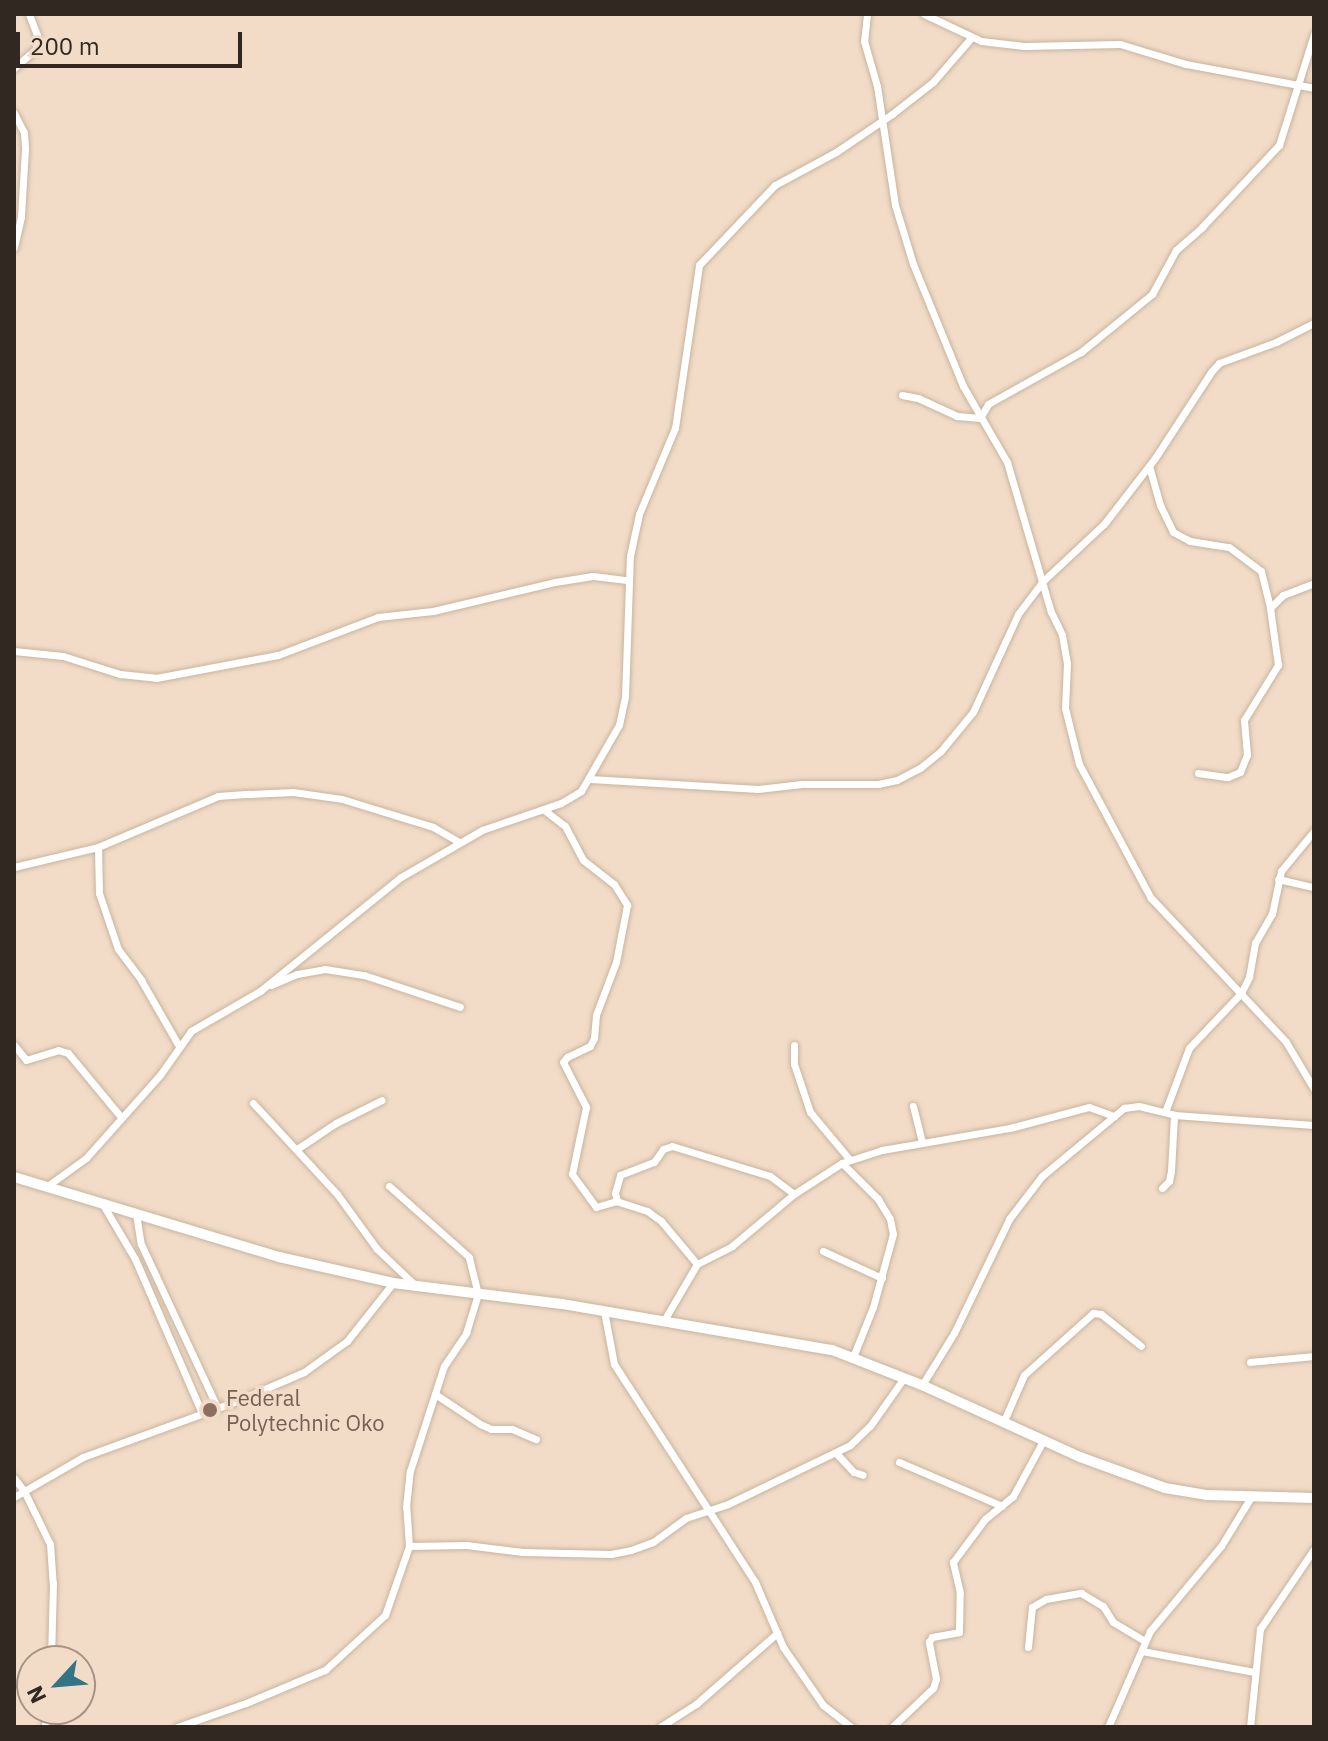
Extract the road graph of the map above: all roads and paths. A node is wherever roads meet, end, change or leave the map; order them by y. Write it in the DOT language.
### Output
graph roads {
  1 [pos="29,14"];
  2 [pos="867,14"];
  3 [pos="924,14"];
  4 [pos="1314,34"];
  5 [pos="971,38"];
  6 [pos="14,68"];
  7 [pos="1297,85"];
  8 [pos="1314,88"];
  9 [pos="880,105"];
  10 [pos="900,106"];
  11 [pos="14,113"];
  12 [pos="882,121"];
  13 [pos="18,172"];
  14 [pos="14,247"];
  15 [pos="1314,323"];
  16 [pos="902,395"];
  17 [pos="980,418"];
  18 [pos="1149,466"];
  19 [pos="627,580"];
  20 [pos="1043,581"];
  21 [pos="1314,583"];
  22 [pos="1270,608"];
  23 [pos="14,651"];
  24 [pos="1198,773"];
  25 [pos="590,779"];
  26 [pos="543,809"];
  27 [pos="1314,831"];
  28 [pos="459,842"];
  29 [pos="98,847"];
  30 [pos="14,867"];
  31 [pos="1278,879"];
  32 [pos="1314,887"];
  33 [pos="260,991"];
  34 [pos="1241,993"];
  35 [pos="460,1007"];
  36 [pos="14,1045"];
  37 [pos="794,1045"];
  38 [pos="179,1046"];
  39 [pos="1314,1089"];
  40 [pos="382,1100"];
  41 [pos="253,1103"];
  42 [pos="913,1106"];
  43 [pos="1170,1114"];
  44 [pos="1114,1116"];
  45 [pos="121,1117"];
  46 [pos="1314,1125"];
  47 [pos="922,1142"];
  48 [pos="297,1149"];
  49 [pos="846,1162"];
  50 [pos="14,1177"];
  51 [pos="389,1186"];
  52 [pos="46,1187"];
  53 [pos="1162,1188"];
  54 [pos="794,1194"];
  55 [pos="617,1201"];
  56 [pos="102,1203"];
  57 [pos="136,1214"];
  58 [pos="823,1251"];
  59 [pos="697,1264"];
  60 [pos="882,1278"];
  61 [pos="393,1283"];
  62 [pos="416,1287"];
  63 [pos="162,1292"];
  64 [pos="478,1294"];
  65 [pos="151,1297"];
  66 [pos="604,1311"];
  67 [pos="662,1324"];
  68 [pos="181,1330"];
  69 [pos="168,1336"];
  70 [pos="1141,1346"];
  71 [pos="1314,1356"];
  72 [pos="853,1357"];
  73 [pos="1250,1362"];
  74 [pos="904,1378"];
  75 [pos="922,1385"];
  76 [pos="435,1394"];
  77 [pos="217,1407"];
  78 [pos="202,1413"];
  79 [pos="1003,1423"];
  80 [pos="536,1439"];
  81 [pos="1043,1441"];
  82 [pos="836,1453"];
  83 [pos="899,1462"];
  84 [pos="863,1475"];
  85 [pos="14,1478"];
  86 [pos="24,1491"];
  87 [pos="14,1497"];
  88 [pos="1251,1497"];
  89 [pos="1314,1498"];
  90 [pos="1002,1506"];
  91 [pos="709,1511"];
  92 [pos="409,1546"];
  93 [pos="1314,1549"];
  94 [pos="777,1633"];
  95 [pos="1145,1641"];
  96 [pos="51,1645"];
  97 [pos="1028,1647"];
  98 [pos="1142,1651"];
  99 [pos="1254,1672"];
  100 [pos="177,1727"];
  101 [pos="660,1727"];
  102 [pos="851,1727"];
  103 [pos="892,1727"];
  104 [pos="1108,1727"];
  105 [pos="1250,1727"];
  1 -- 6 [label="street"];
  2 -- 9 [label="street"];
  3 -- 5 [label="street"];
  4 -- 7 [label="street"];
  5 -- 7 [label="street"];
  5 -- 10 [label="street"];
  7 -- 8 [label="street"];
  7 -- 17 [label="street"];
  9 -- 10 [label="street"];
  9 -- 12 [label="street"];
  10 -- 12 [label="street"];
  11 -- 13 [label="street"];
  12 -- 17 [label="street"];
  12 -- 19 [label="street"];
  13 -- 14 [label="street"];
  15 -- 18 [label="street"];
  16 -- 17 [label="street"];
  17 -- 20 [label="street"];
  18 -- 20 [label="street"];
  18 -- 22 [label="street"];
  19 -- 23 [label="street"];
  19 -- 25 [label="street"];
  20 -- 25 [label="street"];
  20 -- 34 [label="street"];
  21 -- 22 [label="street"];
  22 -- 24 [label="street"];
  25 -- 26 [label="street"];
  26 -- 28 [label="street"];
  26 -- 55 [label="street"];
  27 -- 31 [label="street"];
  28 -- 29 [label="street"];
  28 -- 33 [label="street"];
  29 -- 30 [label="street"];
  29 -- 38 [label="street"];
  31 -- 32 [label="street"];
  31 -- 34 [label="street"];
  33 -- 35 [label="street"];
  33 -- 38 [label="street"];
  34 -- 39 [label="street"];
  34 -- 43 [label="street"];
  36 -- 45 [label="street"];
  37 -- 49 [label="street"];
  38 -- 45 [label="street"];
  40 -- 48 [label="street"];
  41 -- 48 [label="street"];
  42 -- 47 [label="street"];
  43 -- 44 [label="street"];
  43 -- 46 [label="street"];
  43 -- 53 [label="street"];
  44 -- 47 [label="street"];
  44 -- 75 [label="street"];
  45 -- 52 [label="street"];
  47 -- 49 [label="street"];
  48 -- 62 [label="street"];
  49 -- 54 [label="street"];
  49 -- 60 [label="street"];
  50 -- 52 [label="main road"];
  51 -- 64 [label="street"];
  52 -- 56 [label="main road"];
  54 -- 55 [label="street"];
  54 -- 59 [label="street"];
  55 -- 59 [label="street"];
  56 -- 57 [label="main road"];
  56 -- 65 [label="street"];
  57 -- 61 [label="main road"];
  57 -- 63 [label="street"];
  58 -- 60 [label="street"];
  59 -- 67 [label="street"];
  60 -- 72 [label="street"];
  61 -- 62 [label="main road"];
  61 -- 77 [label="street"];
  62 -- 64 [label="main road"];
  63 -- 65 [label="street"];
  63 -- 68 [label="street"];
  64 -- 66 [label="main road"];
  64 -- 76 [label="street"];
  65 -- 69 [label="street"];
  66 -- 67 [label="main road"];
  66 -- 91 [label="street"];
  67 -- 72 [label="main road"];
  68 -- 69 [label="street"];
  68 -- 77 [label="street"];
  69 -- 78 [label="street"];
  70 -- 79 [label="street"];
  71 -- 73 [label="street"];
  72 -- 74 [label="main road"];
  74 -- 75 [label="main road"];
  74 -- 82 [label="street"];
  75 -- 79 [label="main road"];
  76 -- 80 [label="street"];
  76 -- 92 [label="street"];
  77 -- 78 [label="street"];
  78 -- 86 [label="street"];
  79 -- 81 [label="main road"];
  81 -- 88 [label="main road"];
  81 -- 90 [label="street"];
  82 -- 84 [label="street"];
  82 -- 91 [label="street"];
  83 -- 90 [label="street"];
  85 -- 86 [label="street"];
  86 -- 87 [label="street"];
  86 -- 96 [label="street"];
  88 -- 89 [label="main road"];
  88 -- 95 [label="street"];
  90 -- 103 [label="street"];
  91 -- 92 [label="street"];
  91 -- 94 [label="street"];
  92 -- 100 [label="street"];
  93 -- 99 [label="street"];
  94 -- 101 [label="street"];
  94 -- 102 [label="street"];
  95 -- 97 [label="street"];
  95 -- 98 [label="street"];
  98 -- 99 [label="street"];
  98 -- 104 [label="street"];
  99 -- 105 [label="street"];
}
